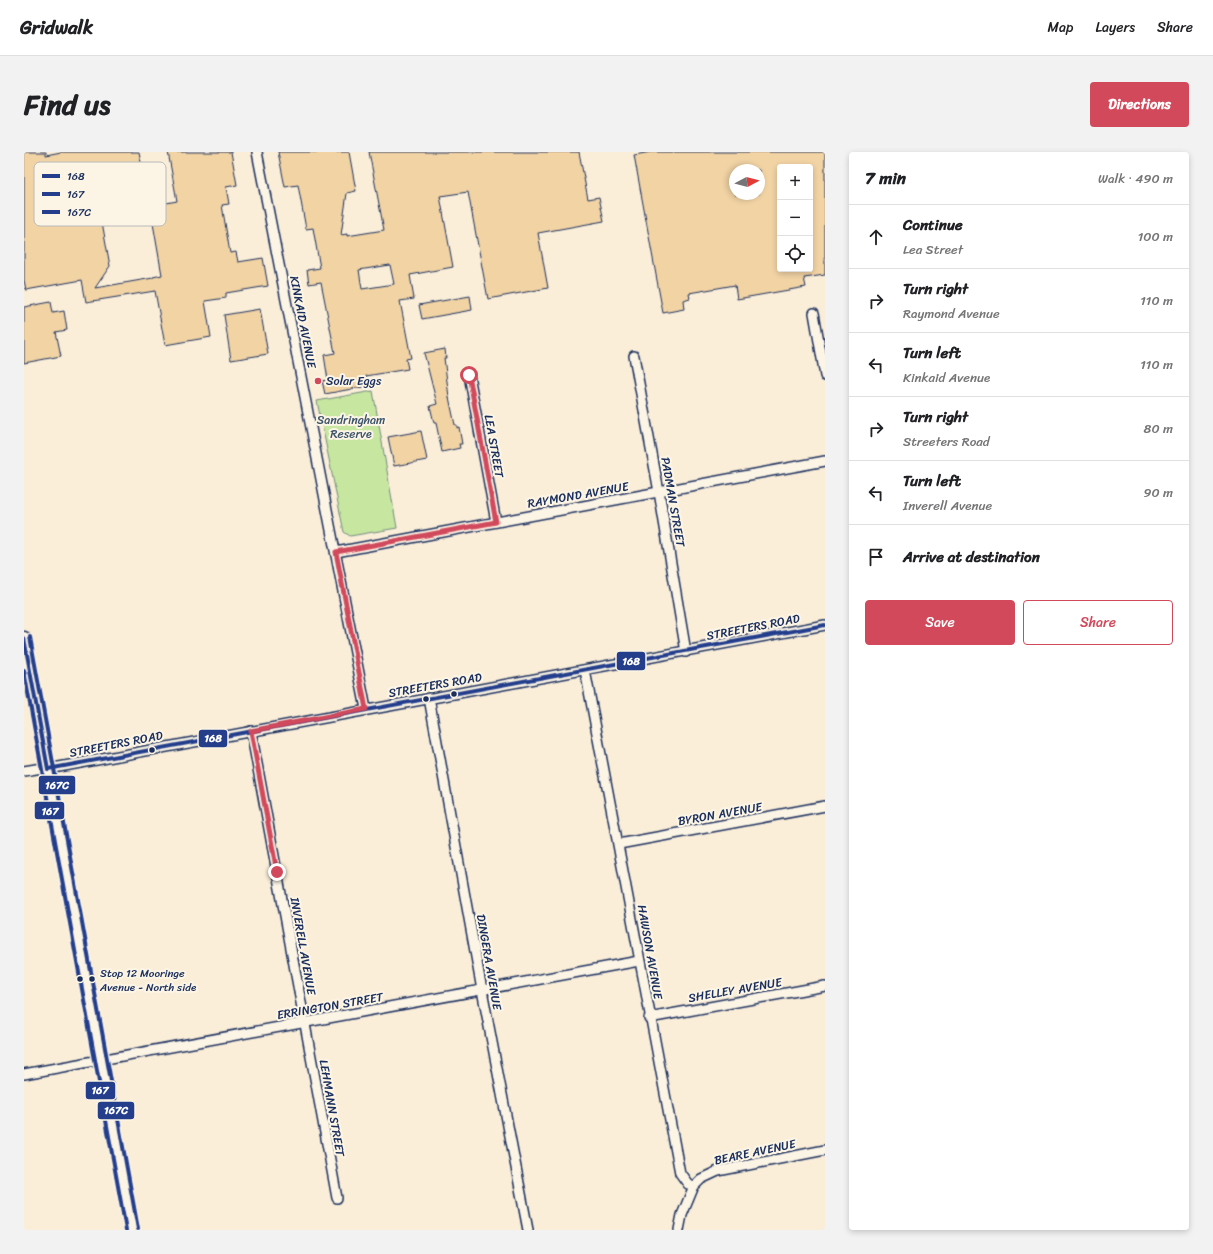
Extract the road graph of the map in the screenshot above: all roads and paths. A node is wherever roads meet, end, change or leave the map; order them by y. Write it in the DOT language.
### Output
graph roads {
  1 [pos="257,152"];
  2 [pos="814,313"];
  3 [pos="634,356"];
  4 [pos="469,375"];
  5 [pos="825,376"];
  6 [pos="825,461"];
  7 [pos="659,492"];
  8 [pos="496,522"];
  9 [pos="336,552"];
  10 [pos="825,625"];
  11 [pos="24,638"];
  12 [pos="686,652"];
  13 [pos="585,670"];
  14 [pos="28,686"];
  15 [pos="429,698"];
  16 [pos="366,709"];
  17 [pos="251,731"];
  18 [pos="48,768"];
  19 [pos="24,771"];
  20 [pos="825,806"];
  21 [pos="619,844"];
  22 [pos="639,961"];
  23 [pos="825,986"];
  24 [pos="482,990"];
  25 [pos="649,1018"];
  26 [pos="305,1023"];
  27 [pos="101,1060"];
  28 [pos="24,1074"];
  29 [pos="825,1150"];
  30 [pos="694,1186"];
  31 [pos="337,1198"];
  32 [pos="132,1230"];
  33 [pos="528,1230"];
  34 [pos="679,1230"];
  1 -- 9 [label="street, KINKAID AVENUE"];
  2 -- 5 [label="street"];
  3 -- 7 [label="street, PADMAN STREET"];
  4 -- 8 [label="street, LEA STREET"];
  6 -- 7 [label="street, RAYMOND AVENUE"];
  7 -- 8 [label="street, RAYMOND AVENUE"];
  7 -- 12 [label="street, PADMAN STREET"];
  8 -- 9 [label="street, RAYMOND AVENUE"];
  9 -- 16 [label="street, KINKAID AVENUE"];
  10 -- 12 [label="street, STREETERS ROAD"];
  11 -- 14 [label="street"];
  12 -- 13 [label="street, STREETERS ROAD"];
  13 -- 15 [label="street, STREETERS ROAD"];
  13 -- 21 [label="street, HAWSON AVENUE"];
  14 -- 18 [label="street"];
  15 -- 16 [label="street, STREETERS ROAD"];
  15 -- 24 [label="street, DINGERA AVENUE"];
  16 -- 17 [label="street, STREETERS ROAD"];
  17 -- 18 [label="street, STREETERS ROAD"];
  17 -- 26 [label="street, INVERELL AVENUE"];
  18 -- 19 [label="street, STREETERS ROAD"];
  18 -- 27 [label="street"];
  20 -- 21 [label="street, BYRON AVENUE"];
  21 -- 22 [label="street, HAWSON AVENUE"];
  22 -- 24 [label="street, ERRINGTON STREET"];
  22 -- 25 [label="street, HAWSON AVENUE"];
  23 -- 25 [label="street, SHELLEY AVENUE"];
  24 -- 26 [label="street, ERRINGTON STREET"];
  24 -- 33 [label="street, DINGERA AVENUE"];
  25 -- 30 [label="street, HAWSON AVENUE"];
  26 -- 27 [label="street, ERRINGTON STREET"];
  26 -- 31 [label="street, LEHMANN STREET"];
  27 -- 28 [label="street, ERRINGTON STREET"];
  27 -- 32 [label="street"];
  29 -- 30 [label="street, BEARE AVENUE"];
  30 -- 34 [label="street"];
}
